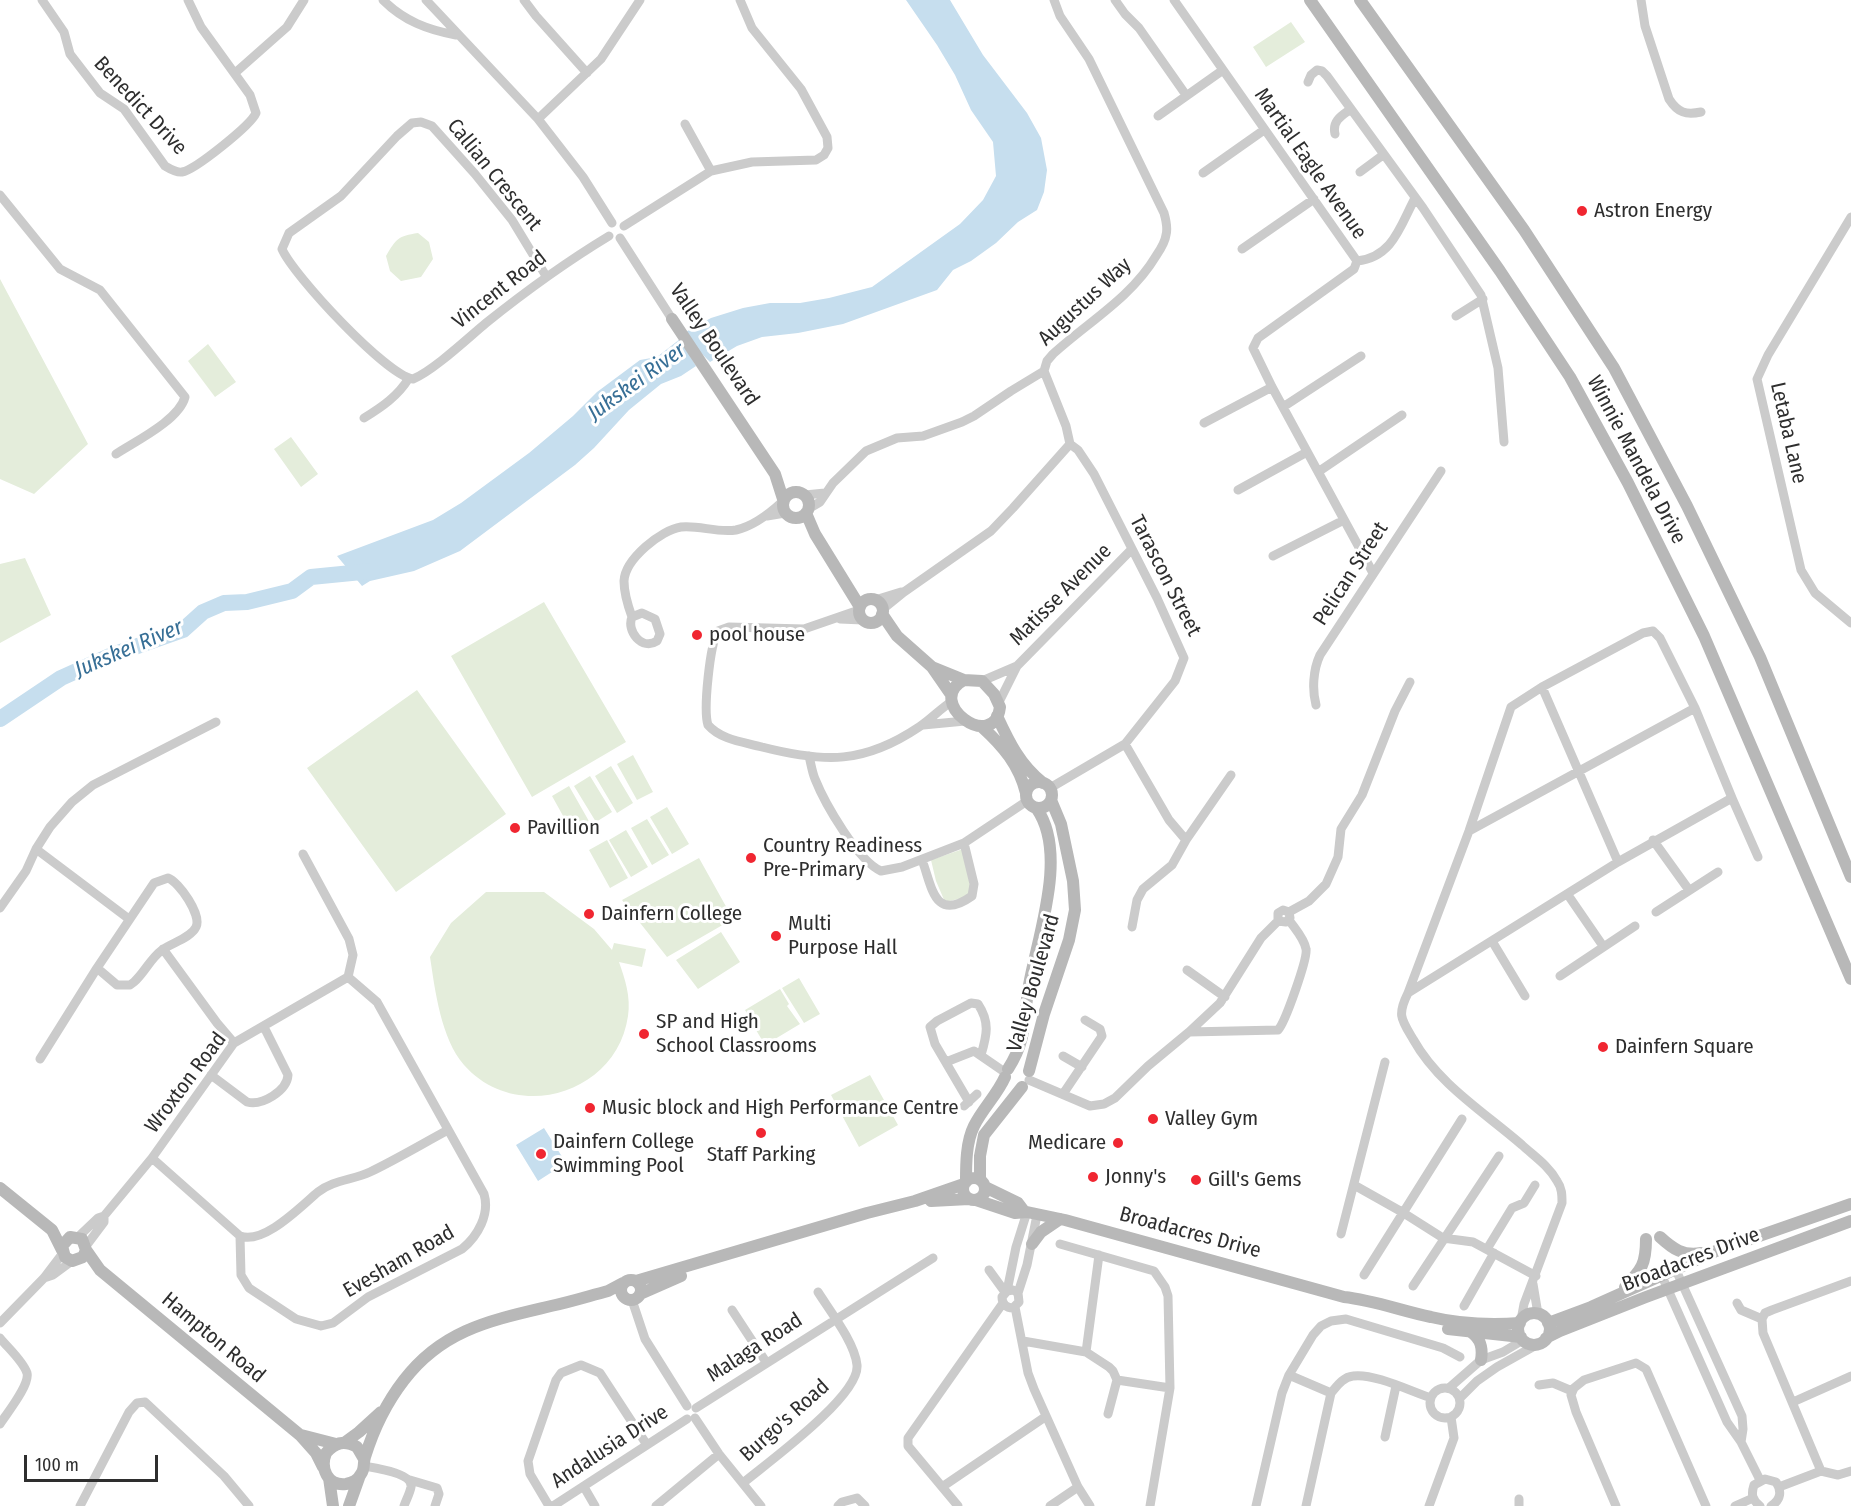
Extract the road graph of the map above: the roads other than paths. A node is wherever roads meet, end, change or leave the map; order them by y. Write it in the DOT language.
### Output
graph roads {
  1 [pos="42,0"];
  2 [pos="188,0"];
  3 [pos="304,0"];
  4 [pos="383,0"];
  5 [pos="426,0"];
  6 [pos="524,0"];
  7 [pos="640,0"];
  8 [pos="740,0"];
  9 [pos="1054,0"];
  10 [pos="1115,0"];
  11 [pos="1174,0"];
  12 [pos="1310,0"];
  13 [pos="1360,0"];
  14 [pos="1641,0"];
  15 [pos="456,35"];
  16 [pos="1223,70"];
  17 [pos="235,73"];
  18 [pos="587,73"];
  19 [pos="1308,81"];
  20 [pos="1186,95"];
  21 [pos="1351,109"];
  22 [pos="1701,112"];
  23 [pos="1158,116"];
  24 [pos="538,119"];
  25 [pos="685,124"];
  26 [pos="1264,130"];
  27 [pos="1335,134"];
  28 [pos="1383,154"];
  29 [pos="711,171"];
  30 [pos="1360,172"];
  31 [pos="1203,173"];
  32 [pos="0,195"];
  33 [pos="1415,198"];
  34 [pos="1314,199"];
  35 [pos="1851,218"];
  36 [pos="612,223"];
  37 [pos="624,226"];
  38 [pos="1841,234"];
  39 [pos="609,236"];
  40 [pos="620,238"];
  41 [pos="1851,240"];
  42 [pos="1242,249"];
  43 [pos="1357,261"];
  44 [pos="546,276"];
  45 [pos="1483,299"];
  46 [pos="1456,316"];
  47 [pos="672,319"];
  48 [pos="1362,356"];
  49 [pos="1044,372"];
  50 [pos="413,378"];
  51 [pos="1272,387"];
  52 [pos="1283,407"];
  53 [pos="1402,415"];
  54 [pos="364,418"];
  55 [pos="1204,423"];
  56 [pos="1504,442"];
  57 [pos="1070,444"];
  58 [pos="1307,452"];
  59 [pos="116,454"];
  60 [pos="1441,471"];
  61 [pos="1318,472"];
  62 [pos="775,474"];
  63 [pos="1238,490"];
  64 [pos="800,493"];
  65 [pos="825,493"];
  66 [pos="786,508"];
  67 [pos="807,511"];
  68 [pos="1344,520"];
  69 [pos="815,534"];
  70 [pos="1131,550"];
  71 [pos="1273,556"];
  72 [pos="1373,573"];
  73 [pos="871,610"];
  74 [pos="632,617"];
  75 [pos="1851,623"];
  76 [pos="1017,666"];
  77 [pos="932,667"];
  78 [pos="964,680"];
  79 [pos="982,681"];
  80 [pos="1410,682"];
  81 [pos="1542,687"];
  82 [pos="951,698"];
  83 [pos="999,702"];
  84 [pos="1316,705"];
  85 [pos="1695,708"];
  86 [pos="998,716"];
  87 [pos="965,721"];
  88 [pos="216,722"];
  89 [pos="922,725"];
  90 [pos="982,727"];
  91 [pos="1125,744"];
  92 [pos="810,756"];
  93 [pos="1580,771"];
  94 [pos="1231,775"];
  95 [pos="1048,790"];
  96 [pos="1732,798"];
  97 [pos="1030,801"];
  98 [pos="1469,831"];
  99 [pos="1186,840"];
  100 [pos="1653,840"];
  101 [pos="964,843"];
  102 [pos="36,849"];
  103 [pos="303,854"];
  104 [pos="1758,857"];
  105 [pos="922,860"];
  106 [pos="1618,862"];
  107 [pos="1718,872"];
  108 [pos="1851,877"];
  109 [pos="1689,890"];
  110 [pos="1568,894"];
  111 [pos="0,908"];
  112 [pos="1656,912"];
  113 [pos="1285,918"];
  114 [pos="129,919"];
  115 [pos="1635,926"];
  116 [pos="1132,927"];
  117 [pos="1492,942"];
  118 [pos="1603,946"];
  119 [pos="163,949"];
  120 [pos="97,968"];
  121 [pos="1187,970"];
  122 [pos="1560,976"];
  123 [pos="348,977"];
  124 [pos="1851,980"];
  125 [pos="1408,993"];
  126 [pos="1525,996"];
  127 [pos="1224,997"];
  128 [pos="1027,1009"];
  129 [pos="1044,1014"];
  130 [pos="1085,1020"];
  131 [pos="264,1027"];
  132 [pos="1189,1032"];
  133 [pos="234,1043"];
  134 [pos="981,1055"];
  135 [pos="1063,1056"];
  136 [pos="40,1059"];
  137 [pos="946,1062"];
  138 [pos="1385,1062"];
  139 [pos="1082,1067"];
  140 [pos="1006,1073"];
  141 [pos="211,1075"];
  142 [pos="1027,1080"];
  143 [pos="977,1094"];
  144 [pos="1063,1094"];
  145 [pos="1462,1119"];
  146 [pos="448,1130"];
  147 [pos="974,1148"];
  148 [pos="1499,1156"];
  149 [pos="152,1158"];
  150 [pos="965,1183"];
  151 [pos="982,1183"];
  152 [pos="1354,1185"];
  153 [pos="1535,1185"];
  154 [pos="0,1188"];
  155 [pos="973,1199"];
  156 [pos="915,1202"];
  157 [pos="1851,1204"];
  158 [pos="1402,1212"];
  159 [pos="1029,1213"];
  160 [pos="1060,1219"];
  161 [pos="1851,1221"];
  162 [pos="52,1230"];
  163 [pos="1341,1234"];
  164 [pos="240,1236"];
  165 [pos="1660,1237"];
  166 [pos="1443,1238"];
  167 [pos="1646,1239"];
  168 [pos="80,1242"];
  169 [pos="1060,1244"];
  170 [pos="1031,1246"];
  171 [pos="1016,1247"];
  172 [pos="1490,1251"];
  173 [pos="1716,1251"];
  174 [pos="1099,1255"];
  175 [pos="68,1256"];
  176 [pos="933,1258"];
  177 [pos="1675,1268"];
  178 [pos="100,1270"];
  179 [pos="989,1270"];
  180 [pos="1661,1274"];
  181 [pos="1364,1275"];
  182 [pos="1534,1280"];
  183 [pos="1851,1281"];
  184 [pos="1682,1283"];
  185 [pos="1413,1286"];
  186 [pos="1668,1289"];
  187 [pos="631,1291"];
  188 [pos="818,1292"];
  189 [pos="1006,1292"];
  190 [pos="1018,1293"];
  191 [pos="1618,1294"];
  192 [pos="1344,1297"];
  193 [pos="1003,1303"];
  194 [pos="1737,1303"];
  195 [pos="1464,1306"];
  196 [pos="1015,1307"];
  197 [pos="732,1310"];
  198 [pos="1538,1314"];
  199 [pos="834,1319"];
  200 [pos="1761,1319"];
  201 [pos="1521,1321"];
  202 [pos="0,1323"];
  203 [pos="1548,1323"];
  204 [pos="1470,1332"];
  205 [pos="0,1338"];
  206 [pos="1522,1338"];
  207 [pos="1023,1341"];
  208 [pos="1542,1341"];
  209 [pos="1710,1344"];
  210 [pos="1696,1350"];
  211 [pos="1086,1352"];
  212 [pos="1460,1357"];
  213 [pos="1481,1360"];
  214 [pos="766,1362"];
  215 [pos="1289,1375"];
  216 [pos="1851,1376"];
  217 [pos="1117,1380"];
  218 [pos="1539,1385"];
  219 [pos="1396,1386"];
  220 [pos="1170,1388"];
  221 [pos="1449,1388"];
  222 [pos="1572,1391"];
  223 [pos="1331,1393"];
  224 [pos="1431,1398"];
  225 [pos="1460,1398"];
  226 [pos="1793,1402"];
  227 [pos="386,1407"];
  228 [pos="691,1413"];
  229 [pos="1108,1414"];
  230 [pos="1045,1417"];
  231 [pos="1451,1417"];
  232 [pos="0,1424"];
  233 [pos="300,1435"];
  234 [pos="1385,1437"];
  235 [pos="1742,1442"];
  236 [pos="340,1443"];
  237 [pos="647,1445"];
  238 [pos="719,1454"];
  239 [pos="362,1468"];
  240 [pos="1821,1471"];
  241 [pos="1851,1471"];
  242 [pos="326,1473"];
  243 [pos="410,1480"];
  244 [pos="1760,1480"];
  245 [pos="743,1483"];
  246 [pos="584,1487"];
  247 [pos="942,1487"];
  248 [pos="1078,1487"];
  249 [pos="1779,1487"];
  250 [pos="1753,1498"];
  251 [pos="663,1504"];
  252 [pos="80,1506"];
  253 [pos="249,1506"];
  254 [pos="333,1506"];
  255 [pos="349,1506"];
  256 [pos="404,1506"];
  257 [pos="435,1506"];
  258 [pos="551,1506"];
  259 [pos="595,1506"];
  260 [pos="761,1506"];
  261 [pos="838,1506"];
  262 [pos="866,1506"];
  263 [pos="958,1506"];
  264 [pos="1050,1506"];
  265 [pos="1090,1506"];
  266 [pos="1150,1506"];
  267 [pos="1256,1506"];
  268 [pos="1306,1506"];
  269 [pos="1429,1506"];
  270 [pos="1616,1506"];
  271 [pos="1706,1506"];
  272 [pos="1735,1506"];
  273 [pos="1760,1506"];
  274 [pos="1772,1506"];
  1 -- 17 [label="street, Benedict Drive"];
  2 -- 17 [label="street, Benedict Drive"];
  3 -- 17 [label="street"];
  4 -- 15 [label="street"];
  5 -- 15 [label="street"];
  6 -- 18 [label="street"];
  7 -- 18 [label="street"];
  8 -- 29 [label="street"];
  9 -- 49 [label="street, Augustus Way"];
  10 -- 20 [label="street"];
  11 -- 16 [label="street, Martial Eagle Avenue"];
  12 -- 124 [label="street, Winnie Mandela Drive"];
  13 -- 108 [label="street, Winnie Mandela Drive"];
  14 -- 22 [label="street"];
  15 -- 24 [label="street"];
  16 -- 20 [label="street"];
  16 -- 26 [label="street, Martial Eagle Avenue"];
  18 -- 24 [label="street"];
  19 -- 21 [label="street"];
  20 -- 23 [label="street"];
  21 -- 27 [label="street"];
  21 -- 28 [label="street"];
  24 -- 36 [label="street"];
  25 -- 29 [label="street"];
  26 -- 31 [label="street"];
  26 -- 34 [label="street, Martial Eagle Avenue"];
  28 -- 30 [label="street"];
  28 -- 33 [label="street"];
  29 -- 37 [label="street"];
  32 -- 59 [label="street"];
  33 -- 43 [label="street"];
  33 -- 45 [label="street"];
  34 -- 42 [label="street"];
  34 -- 43 [label="street, Martial Eagle Avenue"];
  35 -- 38 [label="street, Letaba Lane"];
  36 -- 37 [label="street"];
  36 -- 39 [label="street"];
  37 -- 40 [label="street"];
  38 -- 41 [label="street"];
  38 -- 75 [label="street, Letaba Lane"];
  39 -- 40 [label="street"];
  39 -- 44 [label="street, Vincent Road"];
  40 -- 47 [label="street, Valley Boulevard"];
  43 -- 51 [label="street, Martial Eagle Avenue"];
  44 -- 50 [label="street, Vincent Road"];
  44 -- 50 [label="street, Callian Crescent"];
  45 -- 46 [label="street"];
  45 -- 56 [label="street"];
  47 -- 62 [label="street, Valley Boulevard"];
  48 -- 52 [label="street"];
  49 -- 57 [label="street, Tarascon Street"];
  49 -- 65 [label="street, Augustus Way"];
  50 -- 54 [label="street, Vincent Road"];
  51 -- 52 [label="street, Martial Eagle Avenue"];
  51 -- 55 [label="street"];
  52 -- 58 [label="street, Martial Eagle Avenue"];
  53 -- 61 [label="street"];
  57 -- 70 [label="street, Tarascon Street"];
  57 -- 73 [label="street"];
  58 -- 61 [label="street, Martial Eagle Avenue"];
  58 -- 63 [label="street"];
  60 -- 72 [label="street, Pelican Street"];
  61 -- 68 [label="street, Martial Eagle Avenue"];
  62 -- 64 [label="street, Valley Boulevard"];
  62 -- 66 [label="street, Valley Boulevard"];
  64 -- 65 [label="street"];
  64 -- 66 [label="street"];
  64 -- 67 [label="street"];
  65 -- 67 [label="street, Augustus Way"];
  66 -- 67 [label="street"];
  66 -- 69 [label="street"];
  66 -- 74 [label="street"];
  67 -- 69 [label="street"];
  68 -- 71 [label="street"];
  68 -- 72 [label="street, Martial Eagle Avenue"];
  69 -- 73 [label="street"];
  70 -- 76 [label="street, Matisse Avenue"];
  70 -- 91 [label="street, Tarascon Street"];
  72 -- 84 [label="street, Pelican Street"];
  73 -- 77 [label="street"];
  73 -- 92 [label="street"];
  76 -- 79 [label="street, Matisse Avenue"];
  76 -- 83 [label="street, Matisse Avenue"];
  77 -- 78 [label="street"];
  77 -- 82 [label="street"];
  78 -- 79 [label="street"];
  78 -- 82 [label="street"];
  79 -- 83 [label="street"];
  80 -- 113 [label="street"];
  81 -- 85 [label="street"];
  81 -- 93 [label="street"];
  81 -- 98 [label="street"];
  82 -- 87 [label="street"];
  82 -- 89 [label="street"];
  83 -- 86 [label="street"];
  85 -- 93 [label="street"];
  85 -- 96 [label="street"];
  86 -- 90 [label="street"];
  86 -- 95 [label="street, Valley Boulevard"];
  87 -- 89 [label="street"];
  87 -- 90 [label="street"];
  88 -- 102 [label="street"];
  89 -- 92 [label="street"];
  90 -- 97 [label="street, Valley Boulevard"];
  91 -- 95 [label="street, Tarascon Street"];
  91 -- 99 [label="street"];
  92 -- 105 [label="street"];
  93 -- 98 [label="street"];
  93 -- 106 [label="street"];
  94 -- 99 [label="street"];
  95 -- 97 [label="street"];
  95 -- 97 [label="street"];
  95 -- 129 [label="street, Valley Boulevard"];
  96 -- 100 [label="street"];
  96 -- 104 [label="street"];
  97 -- 101 [label="street"];
  97 -- 128 [label="street, Valley Boulevard"];
  98 -- 125 [label="street"];
  99 -- 116 [label="street"];
  100 -- 106 [label="street"];
  100 -- 109 [label="street"];
  101 -- 105 [label="street"];
  101 -- 105 [label="street"];
  102 -- 111 [label="street"];
  102 -- 114 [label="street"];
  103 -- 123 [label="street"];
  106 -- 110 [label="street"];
  107 -- 109 [label="street"];
  109 -- 112 [label="street"];
  110 -- 117 [label="street"];
  110 -- 118 [label="street"];
  113 -- 127 [label="street"];
  113 -- 132 [label="street"];
  114 -- 119 [label="street"];
  114 -- 120 [label="street"];
  115 -- 118 [label="street"];
  117 -- 125 [label="street"];
  117 -- 126 [label="street"];
  118 -- 122 [label="street"];
  119 -- 120 [label="street"];
  119 -- 133 [label="street"];
  120 -- 136 [label="street"];
  121 -- 127 [label="street"];
  123 -- 131 [label="street, Wroxton Road"];
  123 -- 146 [label="street, Evesham Road"];
  125 -- 182 [label="street"];
  127 -- 132 [label="street"];
  128 -- 129 [label="street"];
  128 -- 140 [label="street, Valley Boulevard"];
  129 -- 142 [label="street, Valley Boulevard"];
  130 -- 139 [label="street"];
  131 -- 133 [label="street, Wroxton Road"];
  131 -- 141 [label="street"];
  132 -- 144 [label="street"];
  133 -- 141 [label="street, Wroxton Road"];
  134 -- 137 [label="street"];
  134 -- 137 [label="street"];
  134 -- 140 [label="street"];
  135 -- 139 [label="street"];
  137 -- 143 [label="street"];
  138 -- 152 [label="street"];
  139 -- 144 [label="street"];
  140 -- 142 [label="street"];
  140 -- 142 [label="street"];
  140 -- 147 [label="street, Valley Boulevard"];
  141 -- 149 [label="street, Wroxton Road"];
  142 -- 144 [label="street"];
  142 -- 147 [label="street, Valley Boulevard"];
  145 -- 158 [label="street"];
  146 -- 164 [label="street"];
  146 -- 164 [label="street, Evesham Road"];
  147 -- 150 [label="street, Valley Boulevard"];
  147 -- 151 [label="street, Valley Boulevard"];
  148 -- 166 [label="street"];
  149 -- 164 [label="street"];
  149 -- 168 [label="street, Wroxton Road"];
  150 -- 151 [label="street, Broadacres Drive"];
  150 -- 155 [label="street"];
  150 -- 156 [label="street, Broadacres Drive"];
  151 -- 155 [label="street"];
  151 -- 159 [label="street, Broadacres Drive"];
  152 -- 158 [label="street"];
  152 -- 163 [label="street"];
  153 -- 172 [label="street"];
  154 -- 162 [label="street"];
  155 -- 156 [label="street, Broadacres Drive"];
  155 -- 159 [label="street, Broadacres Drive"];
  156 -- 187 [label="street, Broadacres Drive"];
  157 -- 173 [label="street, Broadacres Drive"];
  158 -- 166 [label="street"];
  158 -- 181 [label="street"];
  159 -- 160 [label="street, Broadacres Drive"];
  159 -- 170 [label="street"];
  159 -- 171 [label="street"];
  160 -- 170 [label="street"];
  160 -- 192 [label="street, Broadacres Drive"];
  161 -- 184 [label="street, Broadacres Drive"];
  162 -- 168 [label="street"];
  162 -- 175 [label="street"];
  165 -- 173 [label="street"];
  166 -- 172 [label="street"];
  166 -- 185 [label="street"];
  167 -- 191 [label="street"];
  168 -- 175 [label="street"];
  168 -- 175 [label="street"];
  168 -- 178 [label="street, Hampton Road"];
  169 -- 174 [label="street"];
  170 -- 171 [label="street"];
  170 -- 190 [label="street"];
  171 -- 189 [label="street"];
  172 -- 182 [label="street"];
  172 -- 195 [label="street"];
  173 -- 177 [label="street, Broadacres Drive"];
  174 -- 211 [label="street"];
  174 -- 220 [label="street"];
  175 -- 178 [label="street, Hampton Road"];
  175 -- 202 [label="street"];
  176 -- 199 [label="street, Malaga Road"];
  177 -- 180 [label="street, Broadacres Drive"];
  177 -- 184 [label="street"];
  178 -- 233 [label="street, Hampton Road"];
  179 -- 189 [label="street"];
  180 -- 186 [label="street"];
  180 -- 191 [label="street, Broadacres Drive"];
  182 -- 198 [label="street"];
  182 -- 201 [label="street"];
  183 -- 200 [label="street"];
  184 -- 186 [label="street, Broadacres Drive"];
  184 -- 209 [label="street"];
  186 -- 208 [label="street, Broadacres Drive"];
  186 -- 210 [label="street"];
  187 -- 227 [label="street"];
  187 -- 228 [label="street"];
  188 -- 199 [label="street, Malaga Road"];
  189 -- 190 [label="street"];
  189 -- 193 [label="street"];
  190 -- 196 [label="street"];
  191 -- 203 [label="street, Broadacres Drive"];
  192 -- 201 [label="street, Broadacres Drive"];
  192 -- 204 [label="street, Broadacres Drive"];
  193 -- 196 [label="street"];
  193 -- 247 [label="street"];
  194 -- 200 [label="street"];
  196 -- 207 [label="street"];
  197 -- 214 [label="street"];
  198 -- 201 [label="street, Broadacres Drive"];
  198 -- 203 [label="street"];
  199 -- 214 [label="street, Malaga Road"];
  199 -- 245 [label="street, Burgo's Road"];
  200 -- 226 [label="street"];
  201 -- 206 [label="street"];
  203 -- 208 [label="street"];
  204 -- 206 [label="street, Broadacres Drive"];
  204 -- 213 [label="street"];
  205 -- 232 [label="street"];
  206 -- 208 [label="street, Broadacres Drive"];
  206 -- 213 [label="street"];
  207 -- 211 [label="street"];
  207 -- 230 [label="street"];
  208 -- 225 [label="street"];
  209 -- 210 [label="street"];
  209 -- 235 [label="street"];
  210 -- 235 [label="street"];
  211 -- 217 [label="street"];
  212 -- 215 [label="street"];
  213 -- 221 [label="street"];
  214 -- 228 [label="street, Malaga Road"];
  215 -- 223 [label="street"];
  215 -- 267 [label="street"];
  216 -- 226 [label="street"];
  217 -- 220 [label="street"];
  217 -- 229 [label="street"];
  218 -- 222 [label="street"];
  219 -- 223 [label="street"];
  219 -- 224 [label="street"];
  219 -- 234 [label="street"];
  220 -- 266 [label="street"];
  221 -- 224 [label="street"];
  221 -- 225 [label="street"];
  222 -- 270 [label="street"];
  222 -- 271 [label="street"];
  223 -- 268 [label="street"];
  224 -- 231 [label="street"];
  225 -- 231 [label="street"];
  226 -- 240 [label="street"];
  227 -- 236 [label="street"];
  227 -- 239 [label="street"];
  228 -- 237 [label="street, Andalusia Drive"];
  228 -- 238 [label="street"];
  230 -- 247 [label="street"];
  230 -- 248 [label="street"];
  231 -- 269 [label="street"];
  233 -- 236 [label="street, Hampton Road"];
  233 -- 242 [label="street, Hampton Road"];
  235 -- 244 [label="street"];
  236 -- 239 [label="street"];
  236 -- 242 [label="street"];
  237 -- 246 [label="street, Andalusia Drive"];
  237 -- 258 [label="street"];
  238 -- 245 [label="street"];
  238 -- 251 [label="street"];
  239 -- 242 [label="street"];
  239 -- 243 [label="street"];
  239 -- 255 [label="street"];
  240 -- 241 [label="street"];
  240 -- 249 [label="street"];
  242 -- 254 [label="street"];
  243 -- 256 [label="street"];
  243 -- 257 [label="street"];
  244 -- 249 [label="street"];
  244 -- 250 [label="street"];
  245 -- 260 [label="street"];
  246 -- 258 [label="street, Andalusia Drive"];
  246 -- 259 [label="street"];
  247 -- 263 [label="street"];
  248 -- 264 [label="street"];
  248 -- 265 [label="street"];
  249 -- 274 [label="street"];
  250 -- 272 [label="street"];
  250 -- 273 [label="street"];
  252 -- 253 [label="street"];
  261 -- 262 [label="street"];
}
